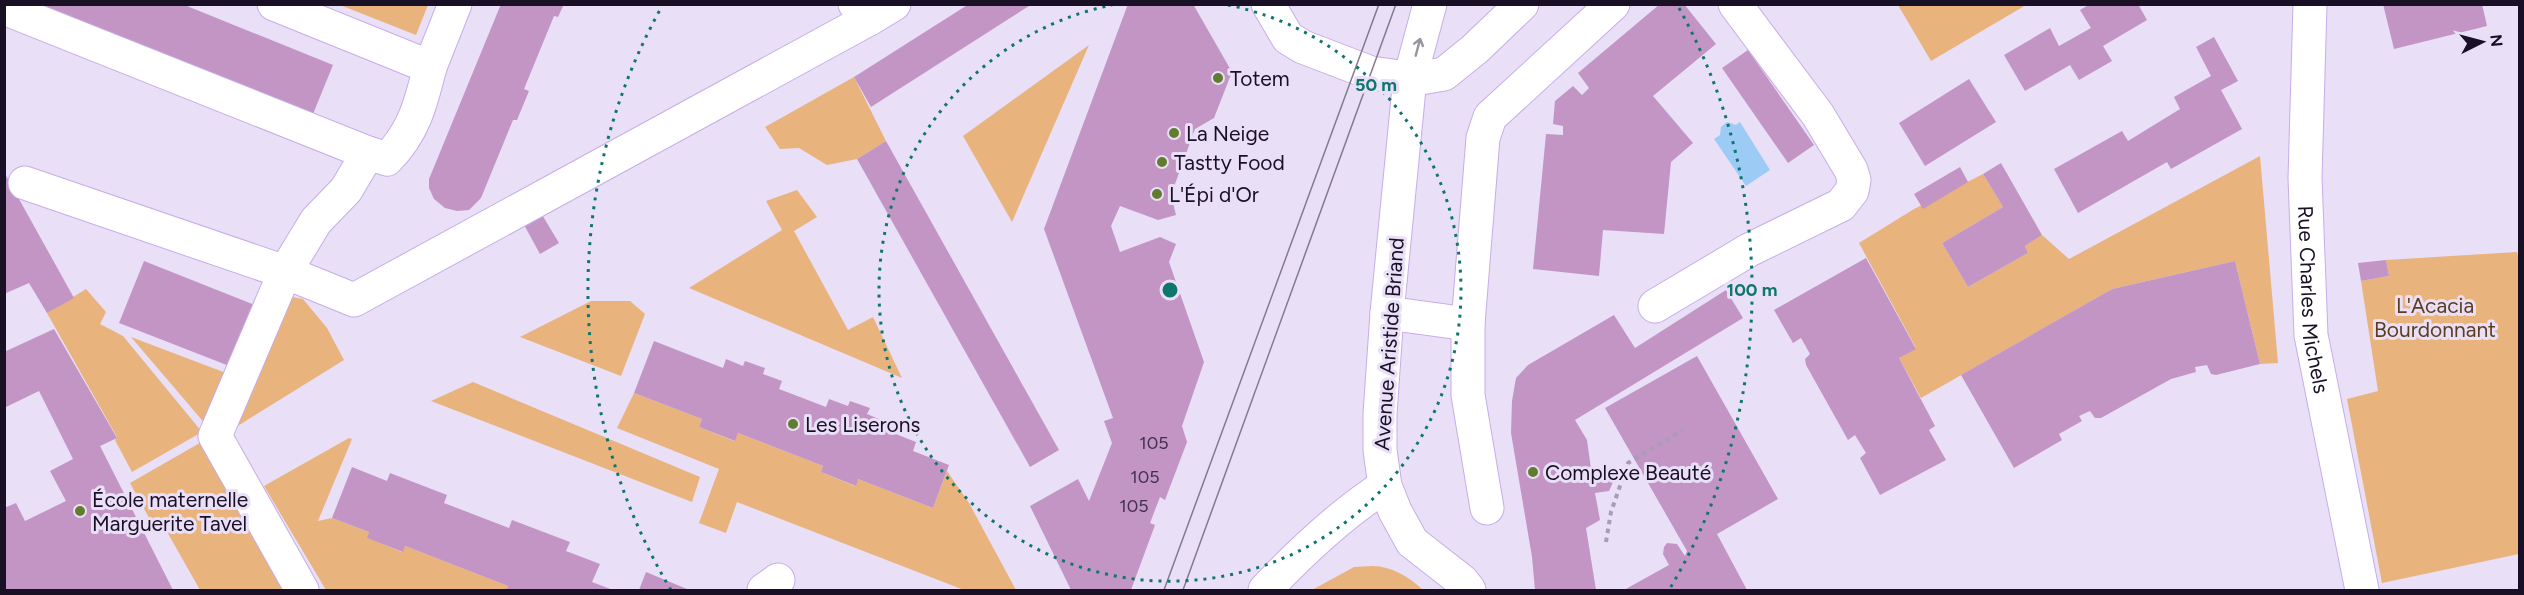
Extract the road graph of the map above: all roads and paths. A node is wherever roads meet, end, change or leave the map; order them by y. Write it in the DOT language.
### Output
graph roads {
  1 [pos="274,4"];
  2 [pos="455,4"];
  3 [pos="1268,4"];
  4 [pos="1430,4"];
  5 [pos="1522,4"];
  6 [pos="1613,4"];
  7 [pos="1735,4"];
  8 [pos="2310,4"];
  9 [pos="4,9"];
  10 [pos="872,9"];
  11 [pos="430,67"];
  12 [pos="1410,78"];
  13 [pos="368,153"];
  14 [pos="25,183"];
  15 [pos="285,272"];
  16 [pos="1655,306"];
  17 [pos="1388,313"];
  18 [pos="1468,324"];
  19 [pos="1683,430"];
  20 [pos="1385,486"];
  21 [pos="1487,508"];
  22 [pos="1606,542"];
  23 [pos="302,591"];
  24 [pos="1266,591"];
  25 [pos="1469,591"];
  26 [pos="2362,591"];
  1 -- 11 [label="street"];
  2 -- 11 [label="street"];
  3 -- 12 [label="street"];
  12 -- 4 [label="street, Avenue Aristide Briand, one-way"];
  5 -- 12 [label="street"];
  6 -- 18 [label="street"];
  7 -- 16 [label="street"];
  8 -- 26 [label="street, Rue Charles Michels"];
  9 -- 13 [label="street"];
  10 -- 15 [label="street"];
  11 -- 13 [label="street"];
  12 -- 17 [label="street, Avenue Aristide Briand"];
  13 -- 15 [label="street"];
  14 -- 15 [label="street"];
  15 -- 23 [label="street"];
  17 -- 18 [label="street"];
  17 -- 20 [label="street, Avenue Aristide Briand"];
  18 -- 21 [label="street"];
  19 -- 22 [label="path"];
  20 -- 24 [label="street"];
  20 -- 25 [label="street, Avenue Aristide Briand"];
}
